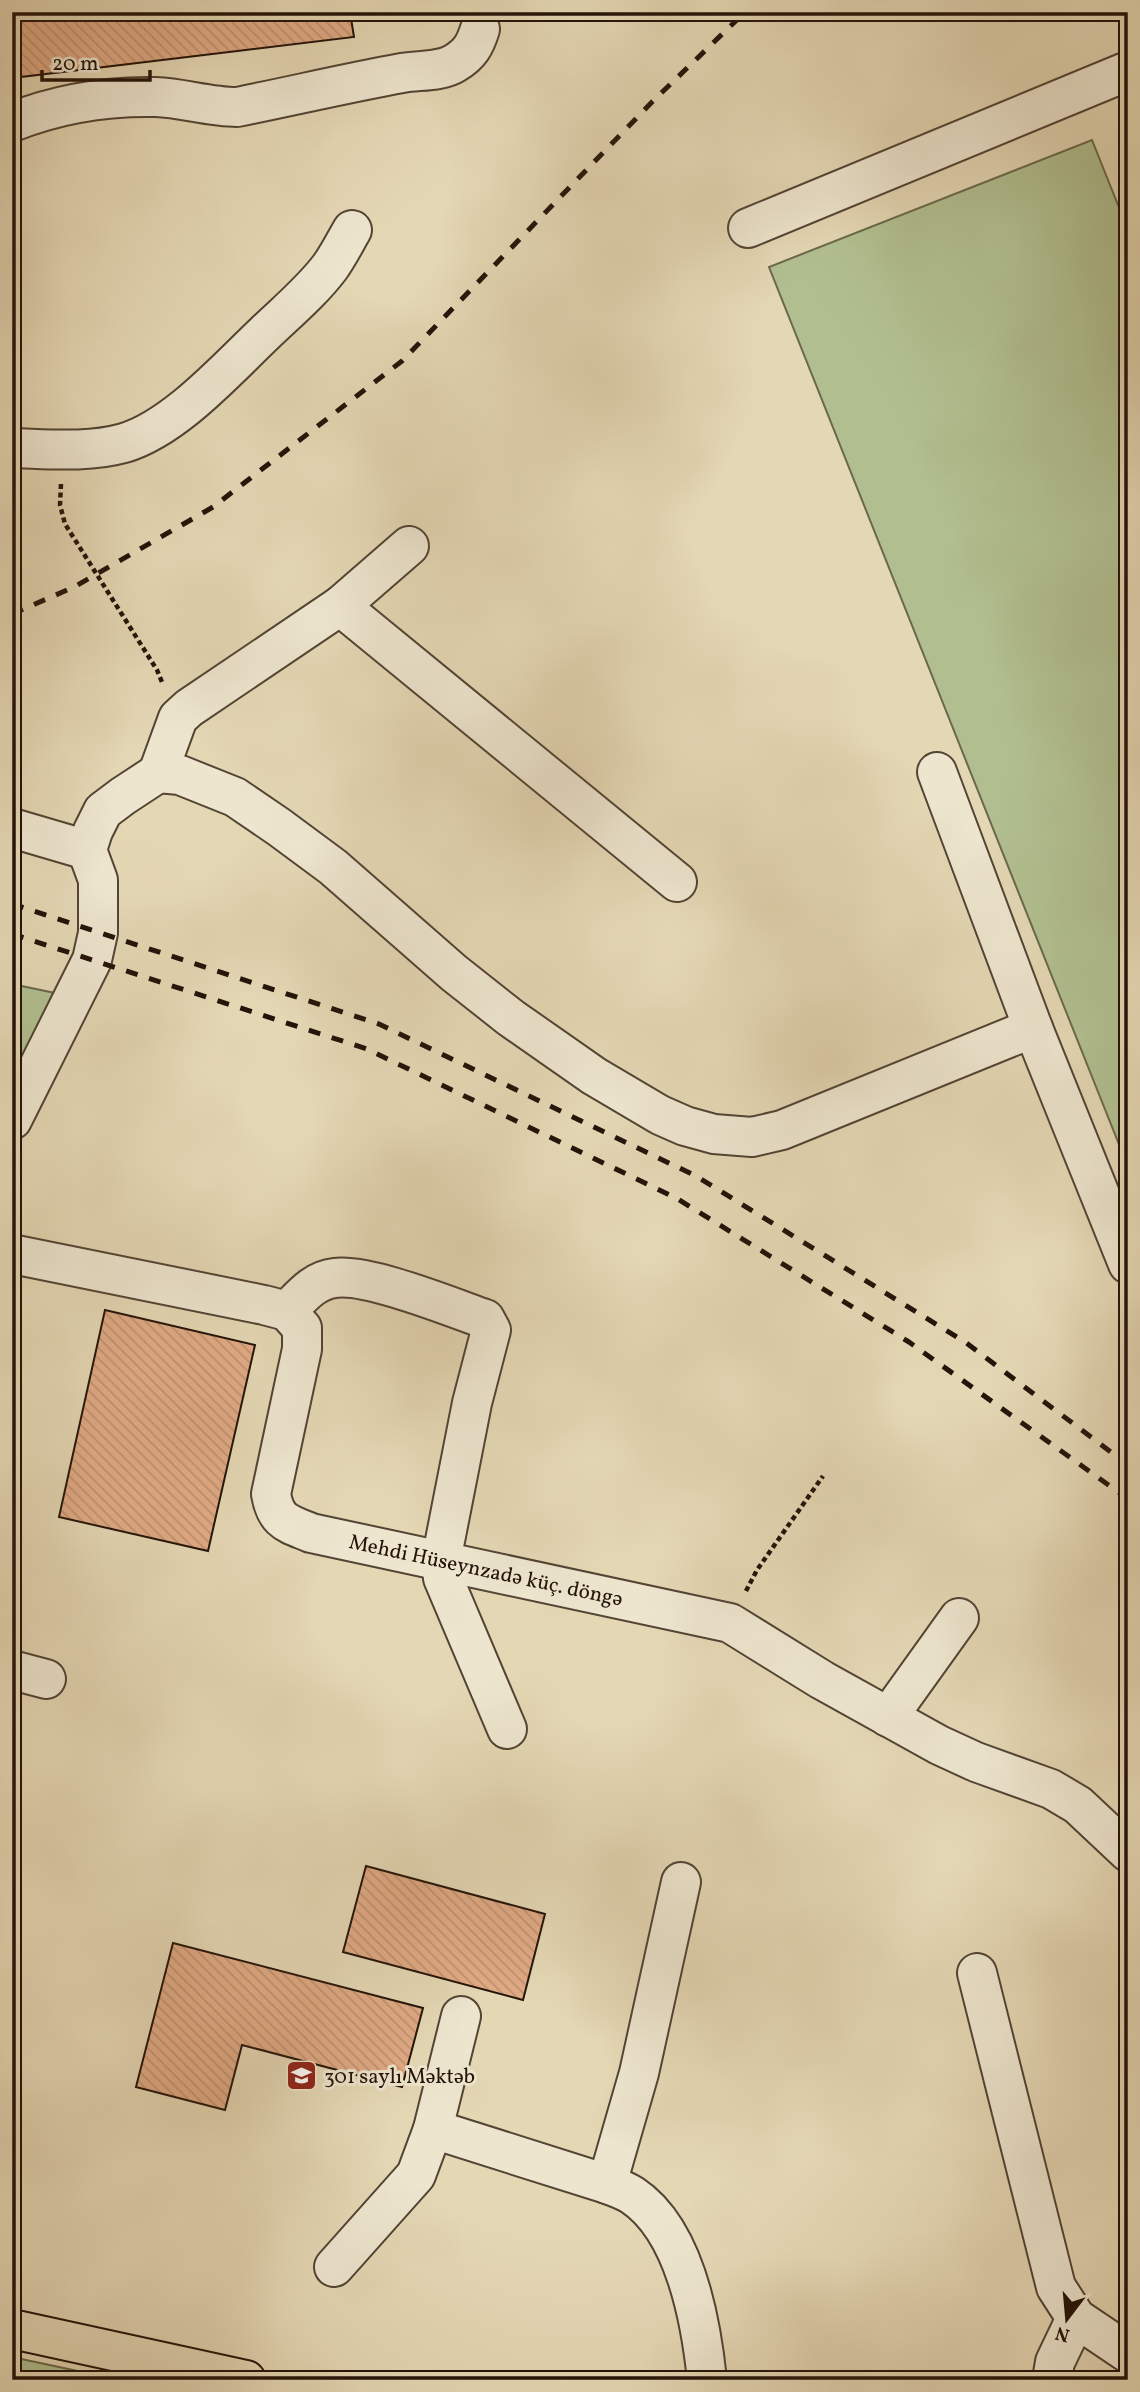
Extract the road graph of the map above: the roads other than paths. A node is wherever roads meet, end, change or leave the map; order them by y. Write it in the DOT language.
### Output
graph roads {
  1 [pos="480,29"];
  2 [pos="1128,71"];
  3 [pos="12,122"];
  4 [pos="748,228"];
  5 [pos="352,230"];
  6 [pos="12,448"];
  7 [pos="409,546"];
  8 [pos="340,606"];
  9 [pos="937,772"];
  10 [pos="158,773"];
  11 [pos="12,828"];
  12 [pos="87,850"];
  13 [pos="677,882"];
  14 [pos="1032,1028"];
  15 [pos="12,1120"];
  16 [pos="12,1254"];
  17 [pos="1128,1264"];
  18 [pos="288,1311"];
  19 [pos="441,1562"];
  20 [pos="959,1618"];
  21 [pos="888,1717"];
  22 [pos="507,1729"];
  23 [pos="1121,1834"];
  24 [pos="681,1882"];
  25 [pos="977,1973"];
  26 [pos="461,2016"];
  27 [pos="433,2129"];
  28 [pos="607,2184"];
  29 [pos="334,2267"];
  30 [pos="1076,2318"];
  31 [pos="12,2329"];
  32 [pos="1128,2353"];
  33 [pos="246,2380"];
  34 [pos="707,2380"];
  35 [pos="1052,2380"];
  1 -- 3 [label="street"];
  2 -- 4 [label="street"];
  5 -- 6 [label="street"];
  7 -- 8 [label="street"];
  8 -- 10 [label="street"];
  8 -- 13 [label="street"];
  9 -- 14 [label="street"];
  10 -- 12 [label="street"];
  10 -- 14 [label="street"];
  11 -- 12 [label="street"];
  12 -- 15 [label="street"];
  14 -- 17 [label="street"];
  16 -- 18 [label="street"];
  18 -- 19 [label="street, Mehdi Hüseynzadə küç. döngə"];
  18 -- 19 [label="street"];
  19 -- 21 [label="street, Mehdi Hüseynzadə küç. döngə"];
  19 -- 22 [label="street"];
  20 -- 21 [label="street"];
  21 -- 23 [label="street, Mehdi Hüseynzadə küç. döngə"];
  24 -- 28 [label="street"];
  25 -- 30 [label="street"];
  26 -- 27 [label="street"];
  27 -- 28 [label="street"];
  27 -- 29 [label="street"];
  28 -- 34 [label="street"];
  30 -- 32 [label="street"];
  30 -- 35 [label="street"];
  31 -- 33 [label="main road"];
}
